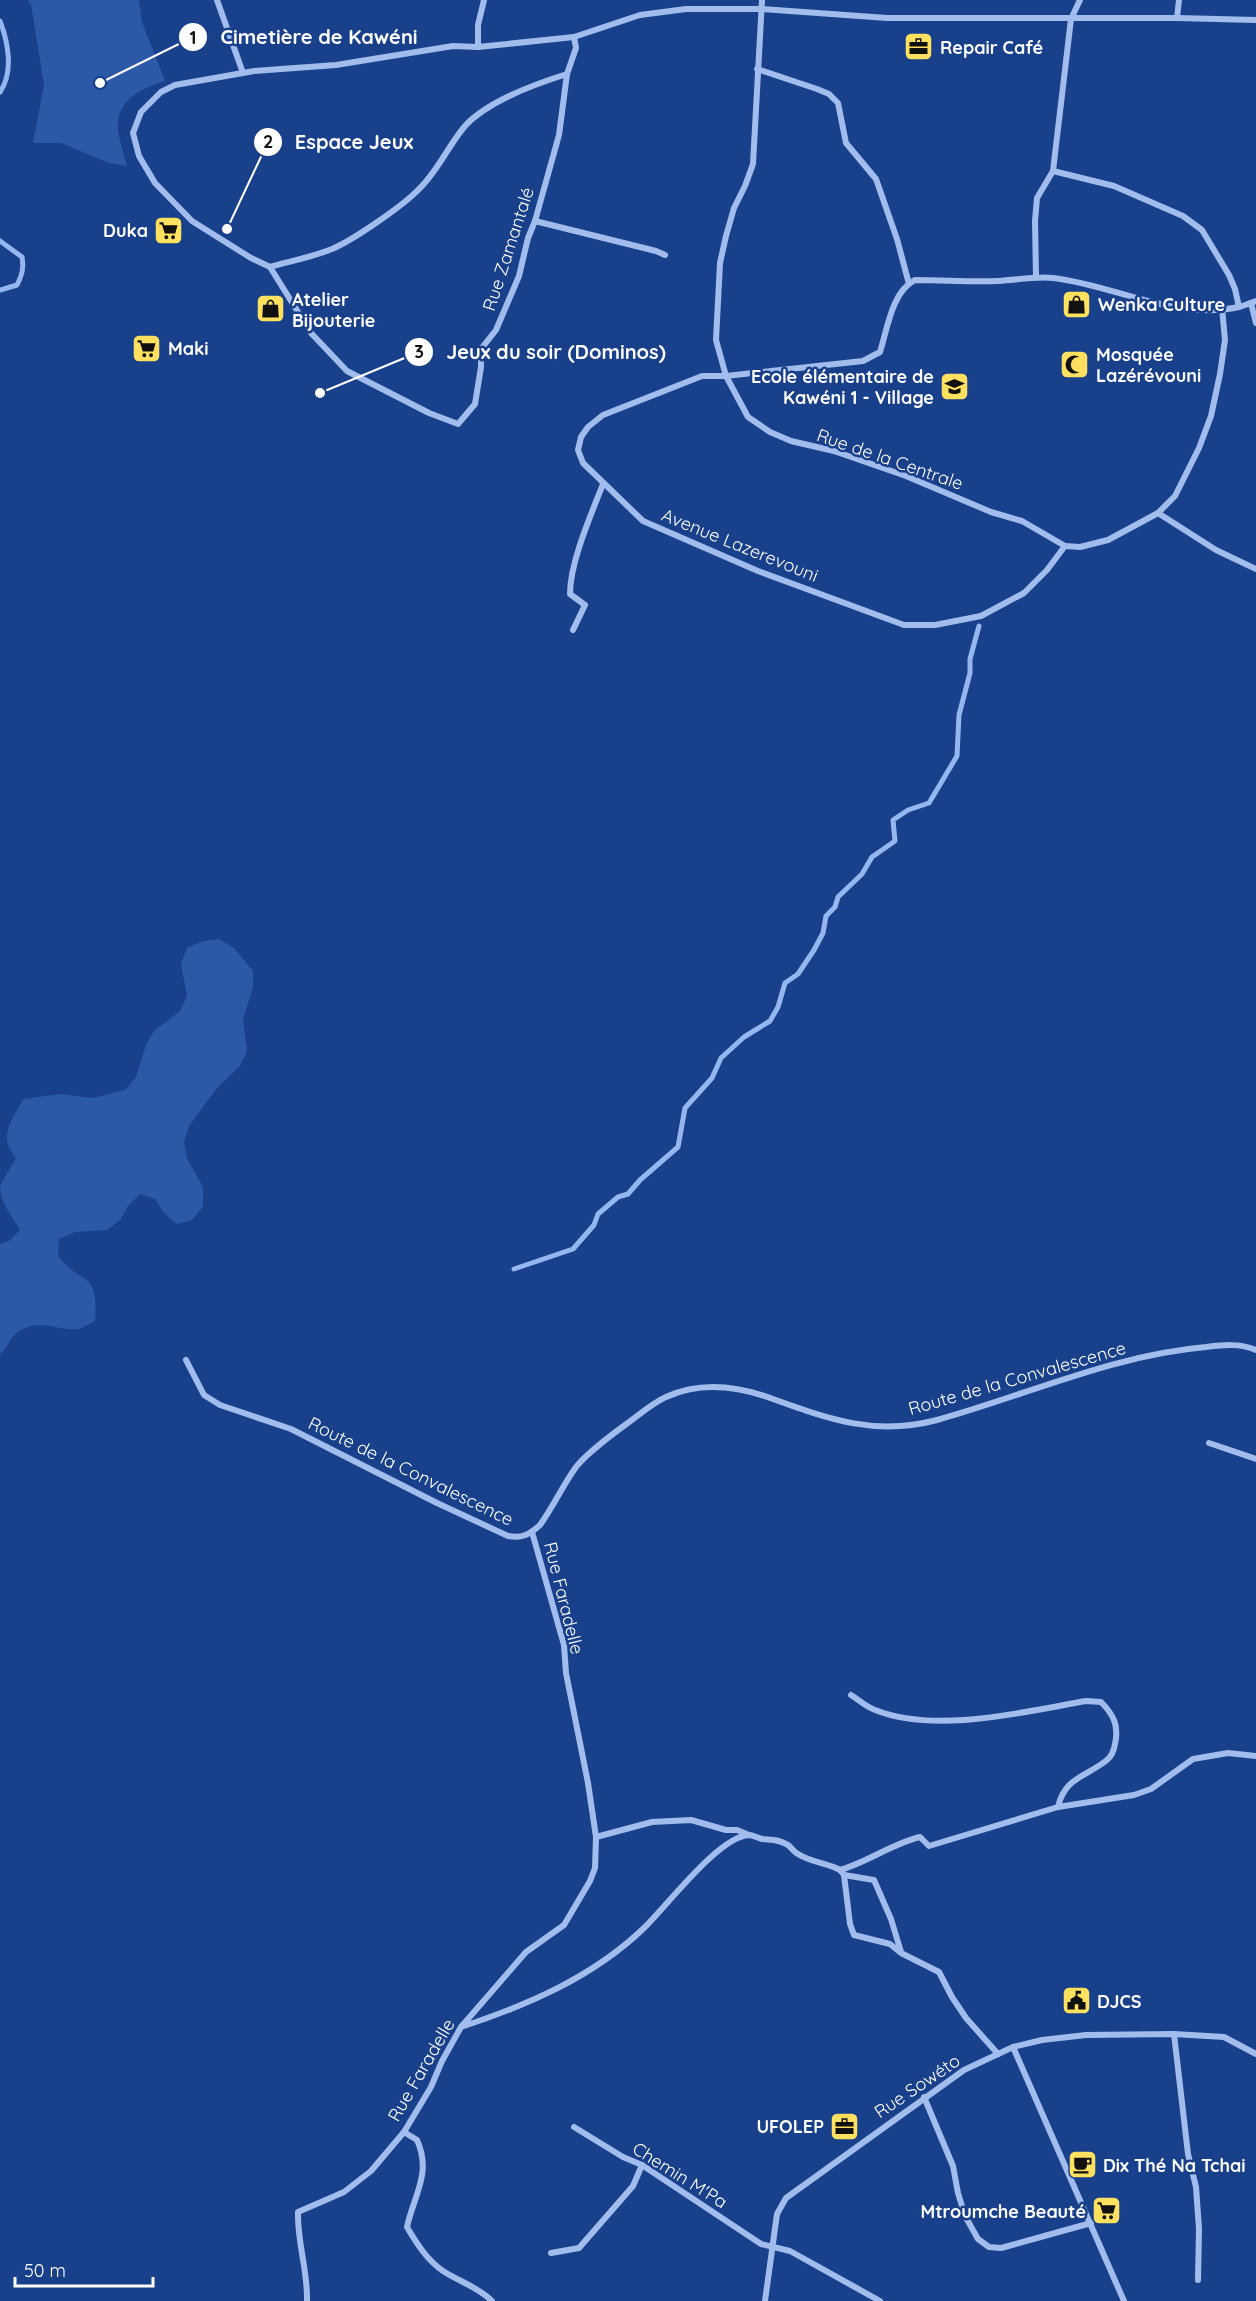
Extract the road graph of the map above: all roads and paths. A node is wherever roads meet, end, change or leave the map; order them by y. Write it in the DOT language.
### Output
graph roads {
  1 [pos="216,0"];
  2 [pos="484,0"];
  3 [pos="762,0"];
  4 [pos="1080,0"];
  5 [pos="1179,0"];
  6 [pos="761,9"];
  7 [pos="1177,18"];
  8 [pos="1071,19"];
  9 [pos="1256,20"];
  10 [pos="574,37"];
  11 [pos="478,47"];
  12 [pos="757,69"];
  13 [pos="243,73"];
  14 [pos="567,74"];
  15 [pos="1053,171"];
  16 [pos="535,221"];
  17 [pos="665,255"];
  18 [pos="270,267"];
  19 [pos="1036,277"];
  20 [pos="909,284"];
  21 [pos="1253,302"];
  22 [pos="1239,307"];
  23 [pos="1222,308"];
  24 [pos="1256,323"];
  25 [pos="726,376"];
  26 [pos="603,484"];
  27 [pos="1158,513"];
  28 [pos="1065,546"];
  29 [pos="1256,569"];
  30 [pos="573,630"];
  31 [pos="1256,1350"];
  32 [pos="186,1359"];
  33 [pos="1209,1443"];
  34 [pos="1256,1459"];
  35 [pos="532,1532"];
  36 [pos="851,1695"];
  37 [pos="1256,1756"];
  38 [pos="1059,1807"];
  39 [pos="749,1835"];
  40 [pos="596,1837"];
  41 [pos="842,1872"];
  42 [pos="901,1953"];
  43 [pos="461,2027"];
  44 [pos="1174,2034"];
  45 [pos="1012,2047"];
  46 [pos="998,2054"];
  47 [pos="1256,2054"];
  48 [pos="924,2097"];
  49 [pos="574,2127"];
  50 [pos="404,2132"];
  51 [pos="642,2165"];
  52 [pos="1091,2223"];
  53 [pos="771,2247"];
  54 [pos="551,2253"];
  55 [pos="1198,2280"];
  56 [pos="307,2301"];
  57 [pos="492,2301"];
  58 [pos="765,2301"];
  59 [pos="880,2301"];
  60 [pos="1124,2301"];
  1 -- 13 [label="street"];
  2 -- 11 [label="street"];
  3 -- 6 [label="street, Rue de la Centrale"];
  4 -- 8 [label="street"];
  5 -- 7 [label="street"];
  6 -- 8 [label="street"];
  6 -- 10 [label="street"];
  6 -- 12 [label="street, Rue de la Centrale"];
  7 -- 8 [label="street"];
  7 -- 9 [label="street"];
  8 -- 15 [label="street"];
  10 -- 11 [label="street"];
  10 -- 14 [label="street, Rue Zamantalé"];
  11 -- 13 [label="street"];
  12 -- 20 [label="street"];
  12 -- 25 [label="street, Rue de la Centrale"];
  13 -- 18 [label="street"];
  14 -- 16 [label="street, Rue Zamantalé"];
  14 -- 18 [label="street"];
  15 -- 19 [label="street"];
  15 -- 22 [label="street"];
  16 -- 17 [label="street"];
  16 -- 18 [label="street, Rue Zamantalé"];
  19 -- 20 [label="street"];
  19 -- 23 [label="street"];
  20 -- 25 [label="street"];
  21 -- 22 [label="street"];
  21 -- 24 [label="street"];
  22 -- 23 [label="street"];
  23 -- 27 [label="street"];
  25 -- 26 [label="street, Avenue Lazerevouni"];
  25 -- 28 [label="street, Rue de la Centrale"];
  26 -- 28 [label="street, Avenue Lazerevouni"];
  26 -- 30 [label="street"];
  27 -- 28 [label="street"];
  27 -- 29 [label="street"];
  31 -- 35 [label="street, Route de la Convalescence"];
  32 -- 35 [label="street, Route de la Convalescence"];
  33 -- 34 [label="street"];
  35 -- 40 [label="street, Rue Faradelle"];
  36 -- 38 [label="street"];
  37 -- 38 [label="street"];
  38 -- 41 [label="street"];
  39 -- 40 [label="street"];
  39 -- 41 [label="street"];
  39 -- 43 [label="street"];
  40 -- 43 [label="street, Rue Faradelle"];
  41 -- 42 [label="street"];
  41 -- 42 [label="street"];
  42 -- 46 [label="street"];
  43 -- 50 [label="street, Rue Faradelle"];
  44 -- 45 [label="street, Rue Sowéto"];
  44 -- 47 [label="street, Rue Sowéto"];
  44 -- 55 [label="street"];
  45 -- 46 [label="street, Rue Sowéto"];
  45 -- 52 [label="street"];
  46 -- 48 [label="street, Rue Sowéto"];
  48 -- 52 [label="street"];
  48 -- 53 [label="street, Rue Sowéto"];
  49 -- 51 [label="street, Chemin M'Pa"];
  50 -- 56 [label="street, Rue Faradelle"];
  50 -- 57 [label="street"];
  51 -- 53 [label="street, Chemin M'Pa"];
  51 -- 54 [label="street"];
  52 -- 60 [label="street"];
  53 -- 58 [label="street, Rue Sowéto"];
  53 -- 59 [label="street, Chemin M'Pa"];
}
